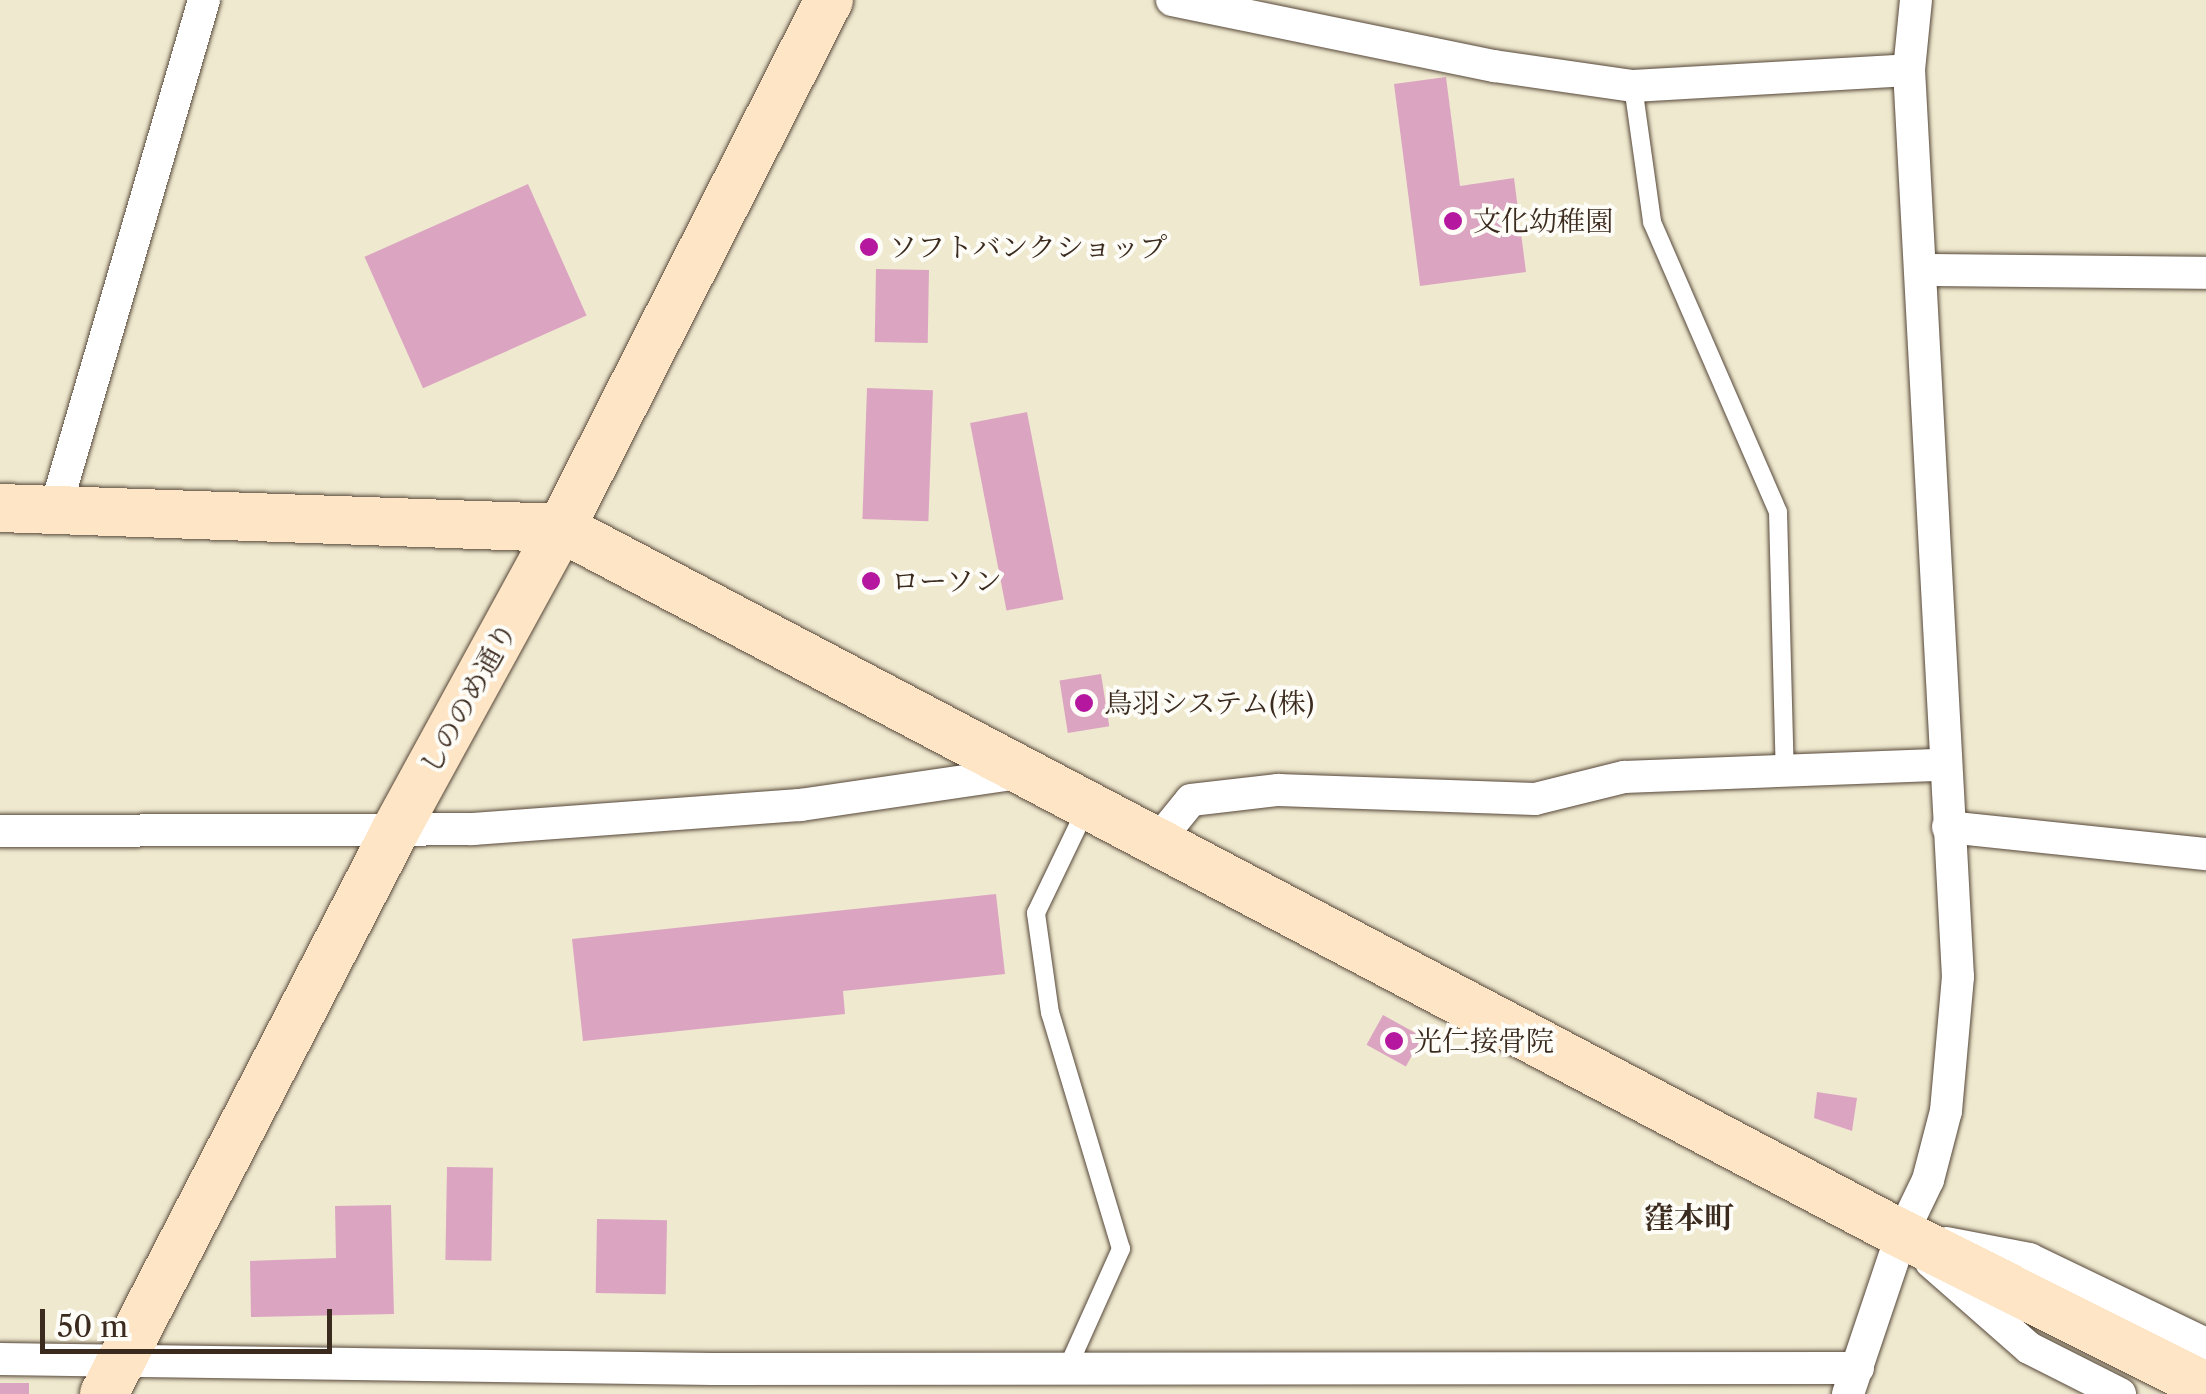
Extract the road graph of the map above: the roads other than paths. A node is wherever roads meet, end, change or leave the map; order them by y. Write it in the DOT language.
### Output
graph roads {
  1 [pos="204,0"];
  2 [pos="829,0"];
  3 [pos="1172,0"];
  4 [pos="1916,0"];
  5 [pos="1910,70"];
  6 [pos="1633,86"];
  7 [pos="1924,270"];
  8 [pos="2206,274"];
  9 [pos="0,508"];
  10 [pos="55,510"];
  11 [pos="561,528"];
  12 [pos="1942,765"];
  13 [pos="1019,773"];
  14 [pos="1785,776"];
  15 [pos="1087,806"];
  16 [pos="1948,827"];
  17 [pos="395,830"];
  18 [pos="0,831"];
  19 [pos="1156,843"];
  20 [pos="2206,854"];
  21 [pos="1902,1234"];
  22 [pos="2206,1344"];
  23 [pos="0,1359"];
  24 [pos="1066,1369"];
  25 [pos="114,1377"];
  26 [pos="1853,1381"];
  27 [pos="930,1382"];
  28 [pos="2206,1386"];
  29 [pos="2120,1394"];
  1 -- 10 [label="street"];
  2 -- 11 [label="street, しののめ通り"];
  3 -- 6 [label="street"];
  4 -- 5 [label="street"];
  5 -- 6 [label="street"];
  5 -- 7 [label="street"];
  6 -- 14 [label="lane"];
  7 -- 8 [label="street"];
  7 -- 12 [label="street"];
  9 -- 10 [label="street"];
  10 -- 11 [label="street"];
  11 -- 13 [label="street"];
  11 -- 17 [label="street, しののめ通り"];
  12 -- 14 [label="street"];
  12 -- 16 [label="street"];
  13 -- 15 [label="street"];
  13 -- 17 [label="street"];
  14 -- 19 [label="street"];
  15 -- 19 [label="street"];
  15 -- 24 [label="lane"];
  16 -- 20 [label="street"];
  16 -- 21 [label="street"];
  17 -- 18 [label="street"];
  17 -- 25 [label="street, しののめ通り"];
  19 -- 21 [label="street"];
  21 -- 22 [label="street"];
  21 -- 26 [label="street"];
  21 -- 28 [label="street"];
  21 -- 29 [label="street"];
  23 -- 25 [label="street"];
  24 -- 26 [label="street"];
  24 -- 27 [label="street"];
  25 -- 27 [label="street"];
}
